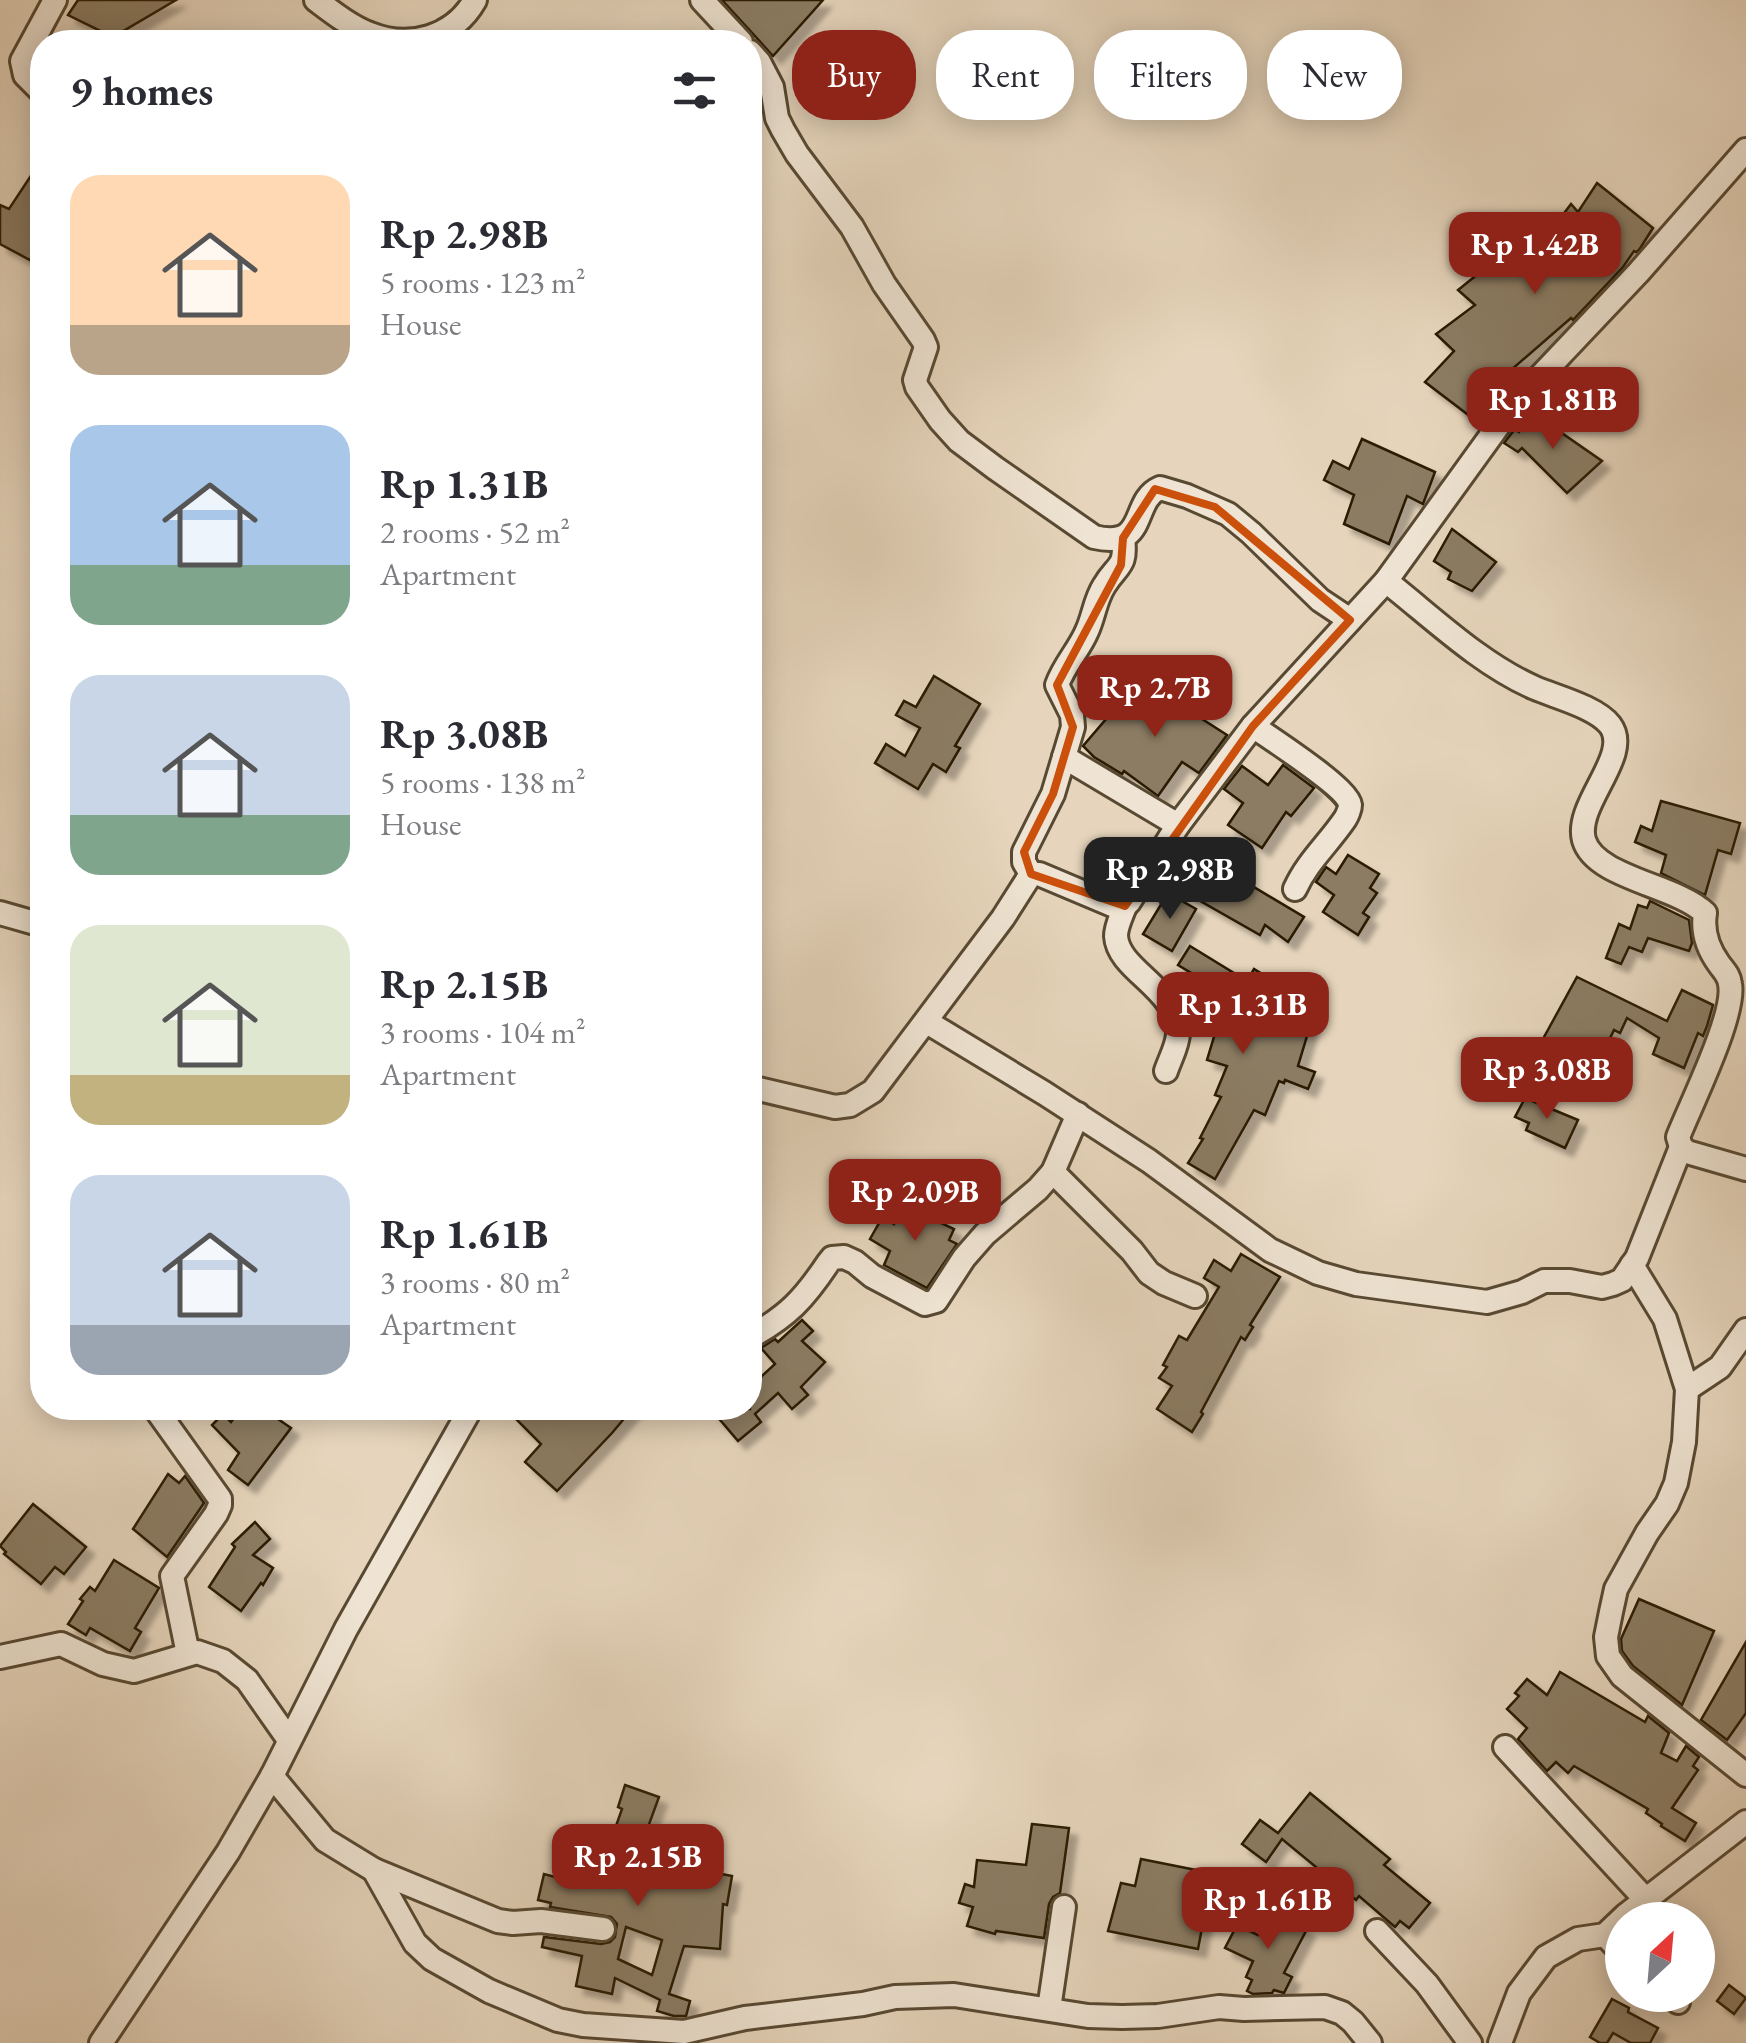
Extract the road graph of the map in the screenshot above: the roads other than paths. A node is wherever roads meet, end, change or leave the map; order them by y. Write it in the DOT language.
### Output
graph roads {
  1 [pos="55,0"];
  2 [pos="316,0"];
  3 [pos="475,0"];
  4 [pos="702,0"];
  5 [pos="39,30"];
  6 [pos="358,30"];
  7 [pos="444,30"];
  8 [pos="730,30"];
  9 [pos="30,46"];
  10 [pos="762,68"];
  11 [pos="30,80"];
  12 [pos="1746,150"];
  13 [pos="1746,158"];
  14 [pos="1746,186"];
  15 [pos="1123,538"];
  16 [pos="1386,581"];
  17 [pos="1350,620"];
  18 [pos="1253,726"];
  19 [pos="1064,757"];
  20 [pos="1178,825"];
  21 [pos="1031,874"];
  22 [pos="1295,889"];
  23 [pos="1125,906"];
  24 [pos="0,913"];
  25 [pos="30,922"];
  26 [pos="926,1022"];
  27 [pos="1166,1071"];
  28 [pos="762,1090"];
  29 [pos="1078,1114"];
  30 [pos="1681,1146"];
  31 [pos="1746,1169"];
  32 [pos="1053,1172"];
  33 [pos="1632,1265"];
  34 [pos="1194,1296"];
  35 [pos="762,1330"];
  36 [pos="1746,1330"];
  37 [pos="1688,1389"];
  38 [pos="163,1420"];
  39 [pos="464,1420"];
  40 [pos="188,1654"];
  41 [pos="0,1658"];
  42 [pos="289,1740"];
  43 [pos="1505,1747"];
  44 [pos="272,1776"];
  45 [pos="1746,1776"];
  46 [pos="1742,1832"];
  47 [pos="374,1870"];
  48 [pos="1646,1900"];
  49 [pos="1644,1902"];
  50 [pos="1064,1907"];
  51 [pos="603,1929"];
  52 [pos="1377,1932"];
  53 [pos="1605,1935"];
  54 [pos="1049,2009"];
  55 [pos="1509,2039"];
  56 [pos="101,2043"];
  57 [pos="1370,2043"];
  58 [pos="1470,2043"];
  1 -- 5 [label="street"];
  2 -- 6 [label="street"];
  3 -- 7 [label="street"];
  4 -- 8 [label="street"];
  9 -- 11 [label="street"];
  10 -- 15 [label="street"];
  12 -- 16 [label="street"];
  13 -- 14 [label="street"];
  15 -- 17 [label="street"];
  15 -- 19 [label="street"];
  16 -- 17 [label="street"];
  16 -- 30 [label="street"];
  17 -- 18 [label="street"];
  18 -- 20 [label="street"];
  18 -- 22 [label="street"];
  19 -- 20 [label="street"];
  19 -- 21 [label="street"];
  20 -- 23 [label="street"];
  21 -- 23 [label="street"];
  21 -- 26 [label="street"];
  23 -- 27 [label="street"];
  24 -- 25 [label="street"];
  26 -- 28 [label="street"];
  26 -- 29 [label="street"];
  29 -- 32 [label="street"];
  29 -- 33 [label="street"];
  30 -- 31 [label="street"];
  30 -- 33 [label="street"];
  32 -- 34 [label="street"];
  32 -- 35 [label="street"];
  33 -- 37 [label="street"];
  36 -- 37 [label="street"];
  37 -- 45 [label="street"];
  38 -- 40 [label="street"];
  39 -- 42 [label="street"];
  40 -- 41 [label="street"];
  40 -- 42 [label="street"];
  42 -- 44 [label="street"];
  43 -- 48 [label="street"];
  44 -- 47 [label="street"];
  44 -- 56 [label="street"];
  46 -- 48 [label="street"];
  47 -- 51 [label="street"];
  47 -- 54 [label="street"];
  48 -- 49 [label="street"];
  50 -- 54 [label="street"];
  52 -- 58 [label="street"];
  53 -- 55 [label="street"];
  54 -- 57 [label="street"];
}
